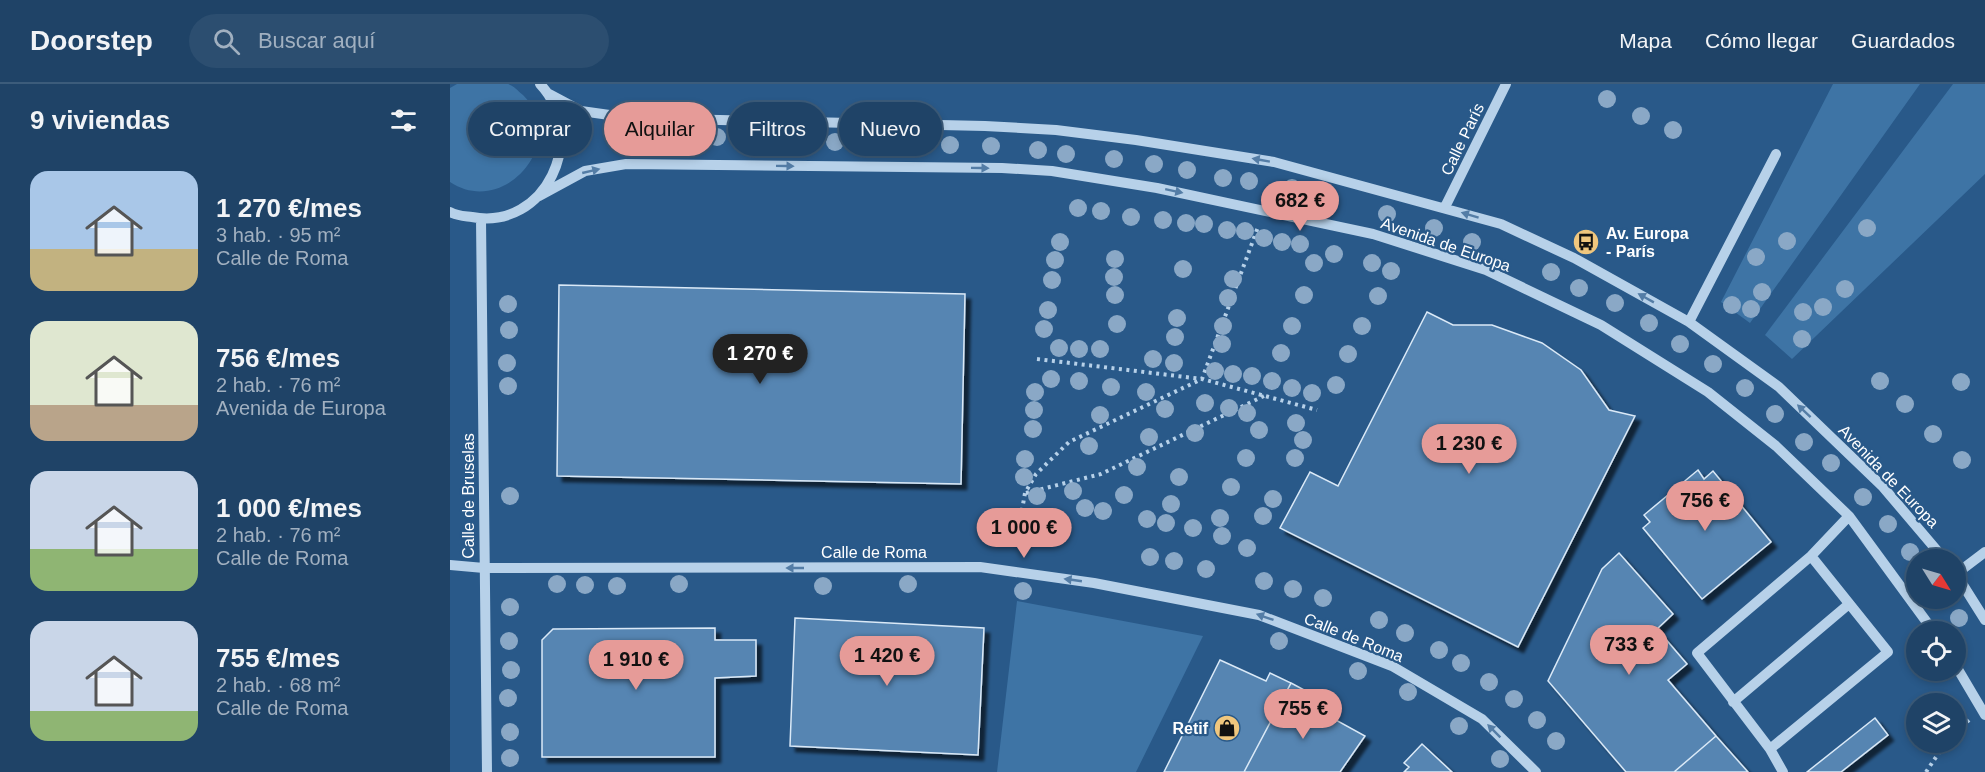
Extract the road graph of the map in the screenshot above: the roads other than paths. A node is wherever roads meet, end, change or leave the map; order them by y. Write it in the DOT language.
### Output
graph roads {
  1 [pos="540,84"];
  2 [pos="1506,84"];
  3 [pos="549,94"];
  4 [pos="1776,154"];
  5 [pos="539,196"];
  6 [pos="1445,207"];
  7 [pos="450,212"];
  8 [pos="481,219"];
  9 [pos="1689,322"];
  10 [pos="1849,516"];
  11 [pos="1936,549"];
  12 [pos="1985,552"];
  13 [pos="1811,556"];
  14 [pos="450,565"];
  15 [pos="1966,566"];
  16 [pos="484,568"];
  17 [pos="1966,590"];
  18 [pos="1849,604"];
  19 [pos="1985,620"];
  20 [pos="1926,621"];
  21 [pos="1965,681"];
  22 [pos="1733,702"];
  23 [pos="1985,715"];
  24 [pos="1770,749"];
  25 [pos="487,772"];
  26 [pos="1536,772"];
  27 [pos="1783,772"];
  1 -- 3 [label="street"];
  2 -- 6 [label="street, Calle París"];
  3 -- 5 [label="street"];
  6 -- 3 [label="street, Avenida de Europa, one-way"];
  4 -- 9 [label="street"];
  5 -- 8 [label="street, Avenida de Europa"];
  5 -- 10 [label="street, Avenida de Europa, one-way"];
  9 -- 6 [label="street, Avenida de Europa, one-way"];
  7 -- 8 [label="street"];
  8 -- 16 [label="street, Calle de Bruselas"];
  11 -- 9 [label="street, Avenida de Europa, one-way"];
  10 -- 13 [label="street"];
  10 -- 20 [label="street, Avenida de Europa"];
  12 -- 15 [label="street"];
  13 -- 18 [label="street"];
  13 -- 22 [label="street"];
  14 -- 16 [label="street, Calle de Roma"];
  16 -- 25 [label="street, Calle de Bruselas"];
  26 -- 16 [label="street, Calle de Roma, one-way"];
  17 -- 19 [label="street"];
  18 -- 22 [label="street"];
  18 -- 24 [label="street"];
  21 -- 23 [label="street"];
  22 -- 24 [label="street"];
  24 -- 27 [label="street"];
}
